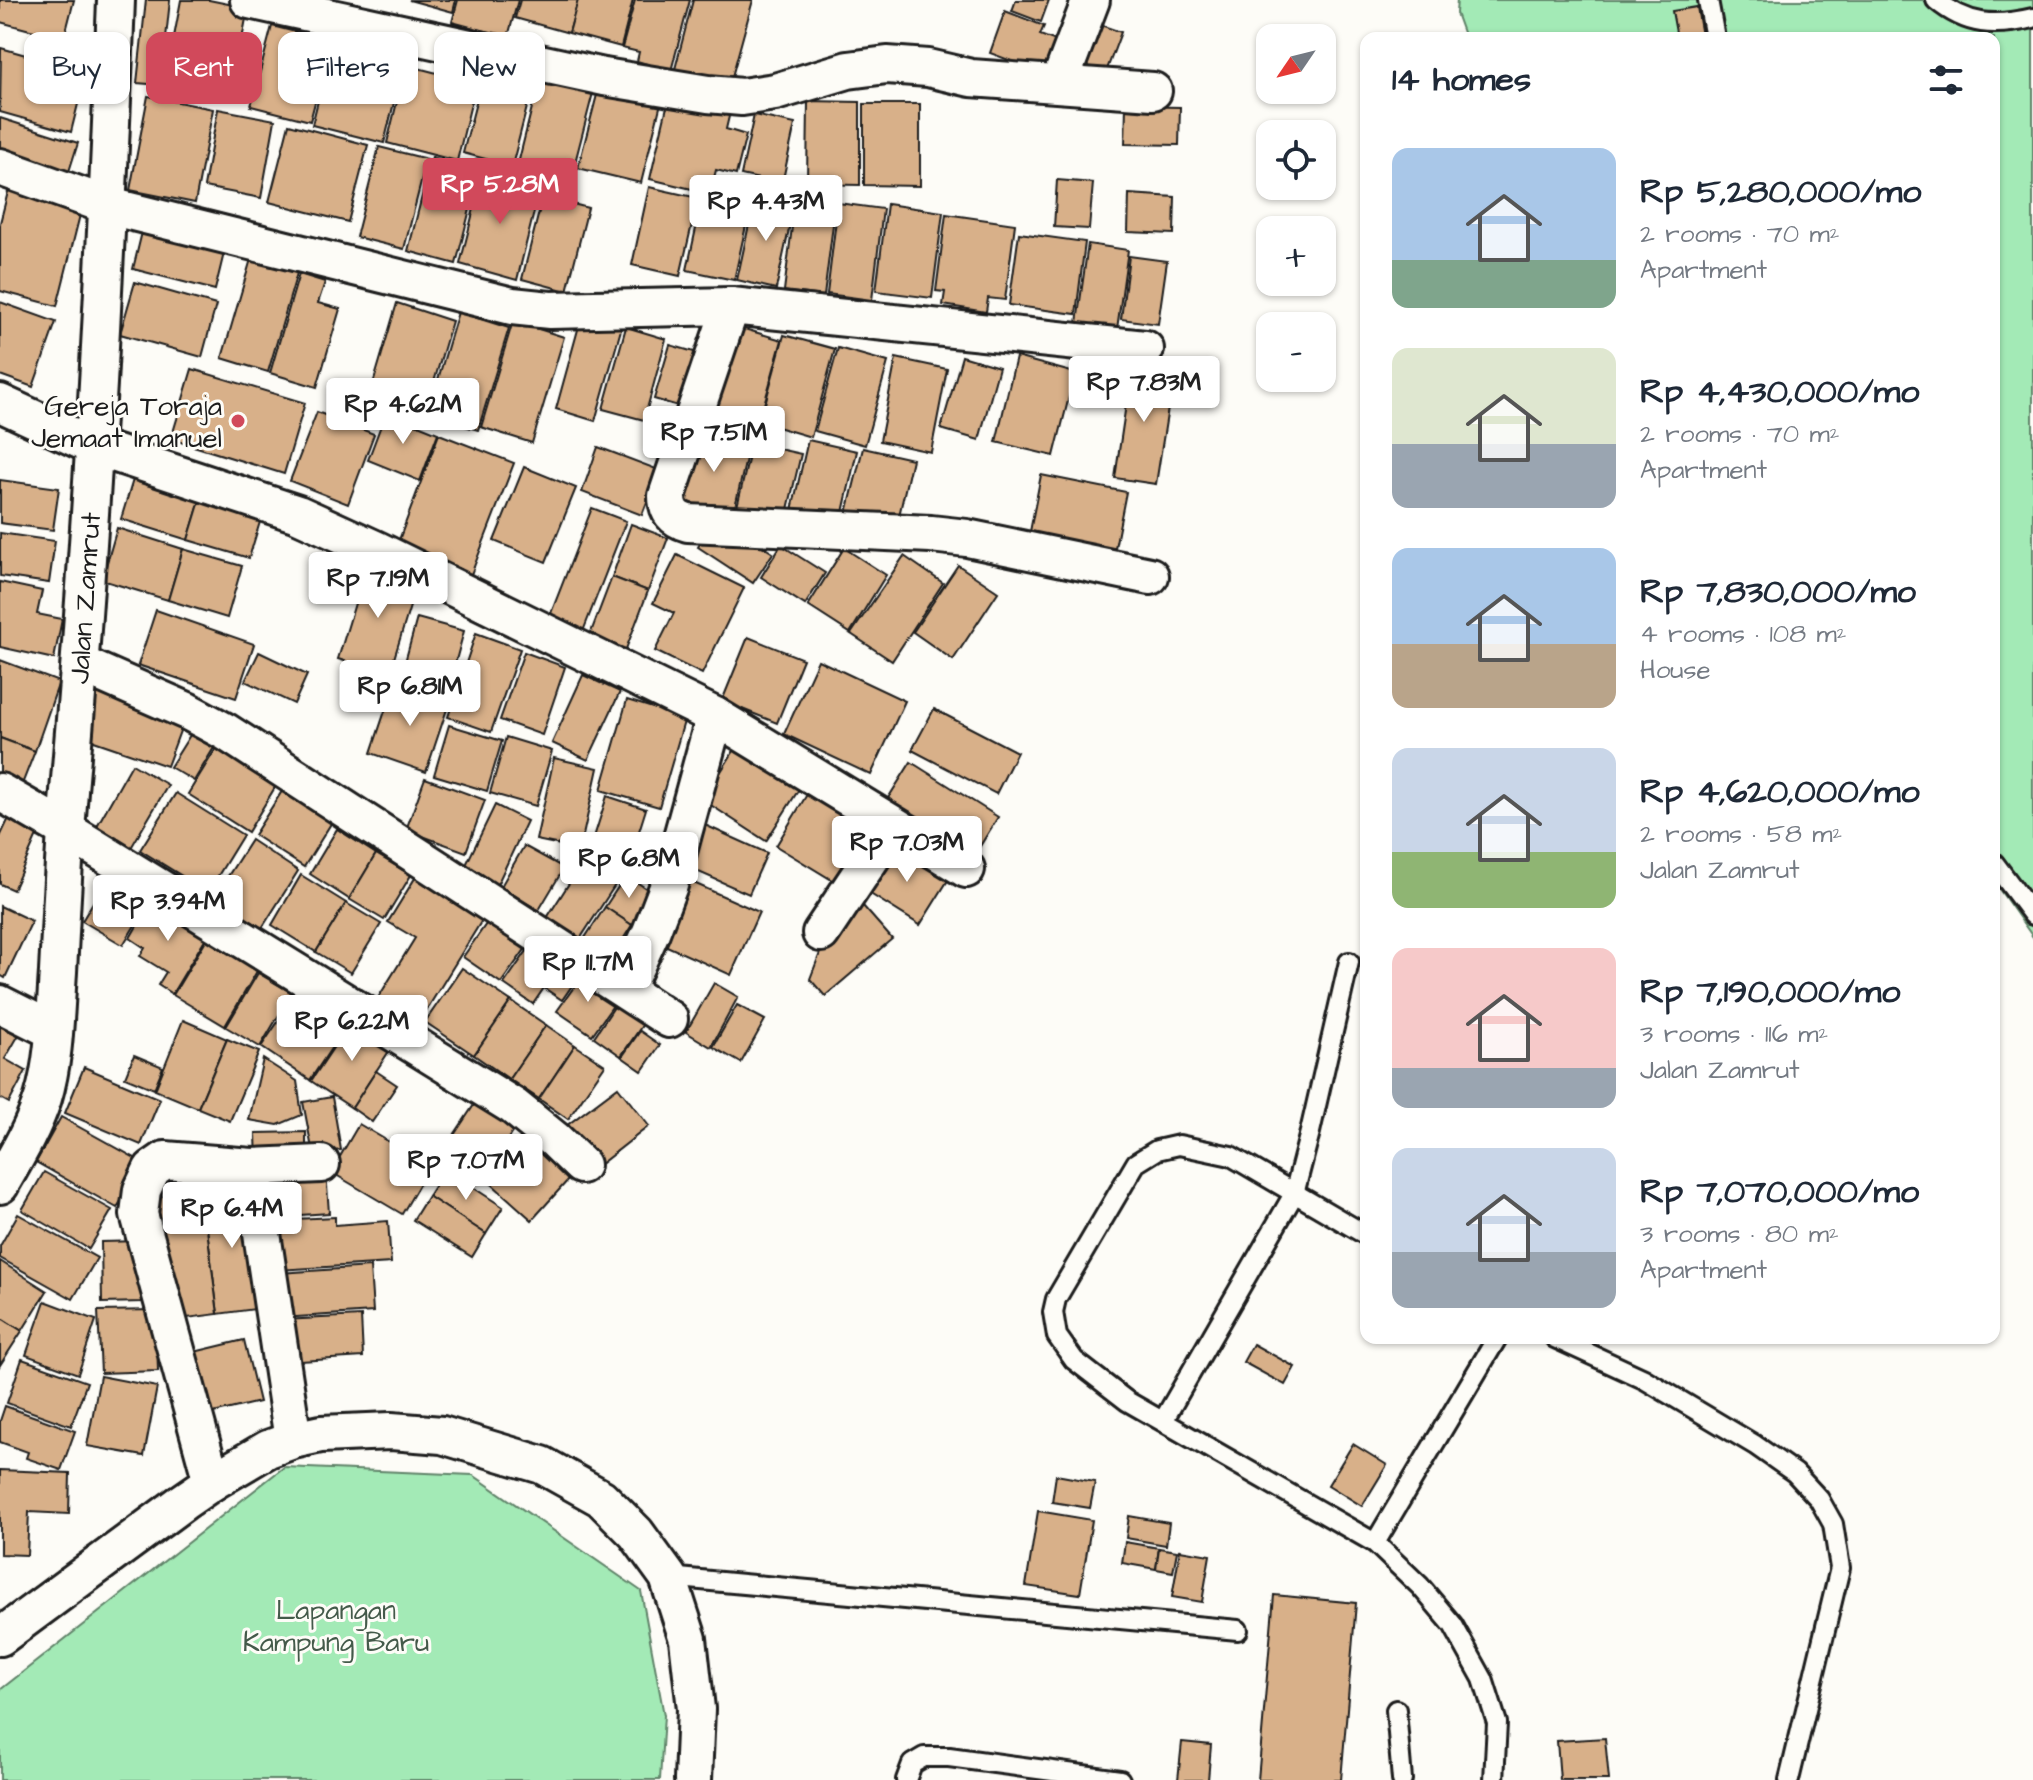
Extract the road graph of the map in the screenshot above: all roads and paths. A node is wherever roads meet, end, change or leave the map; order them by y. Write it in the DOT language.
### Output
graph roads {
  1 [pos="116,0"];
  2 [pos="249,0"];
  3 [pos="1091,0"];
  4 [pos="1708,0"];
  5 [pos="1936,0"];
  6 [pos="2033,18"];
  7 [pos="1714,32"];
  8 [pos="1059,84"];
  9 [pos="1153,91"];
  10 [pos="0,167"];
  11 [pos="109,206"];
  12 [pos="731,306"];
  13 [pos="1145,349"];
  14 [pos="0,403"];
  15 [pos="95,447"];
  16 [pos="1150,576"];
  17 [pos="80,664"];
  18 [pos="715,716"];
  19 [pos="0,792"];
  20 [pos="893,825"];
  21 [pos="66,830"];
  22 [pos="966,869"];
  23 [pos="2000,871"];
  24 [pos="2033,915"];
  25 [pos="821,933"];
  26 [pos="1349,962"];
  27 [pos="625,989"];
  28 [pos="0,1004"];
  29 [pos="669,1019"];
  30 [pos="54,1031"];
  31 [pos="321,1164"];
  32 [pos="581,1165"];
  33 [pos="252,1167"];
  34 [pos="0,1185"];
  35 [pos="1294,1194"];
  36 [pos="1360,1232"];
  37 [pos="1493,1344"];
  38 [pos="1568,1344"];
  39 [pos="1163,1421"];
  40 [pos="293,1440"];
  41 [pos="212,1482"];
  42 [pos="1375,1543"];
  43 [pos="668,1577"];
  44 [pos="1238,1630"];
  45 [pos="0,1637"];
  46 [pos="1396,1710"];
  47 [pos="693,1780"];
  48 [pos="906,1780"];
  49 [pos="1120,1780"];
  50 [pos="1402,1780"];
  51 [pos="1494,1780"];
  52 [pos="1789,1780"];
  1 -- 11 [label="street, Jalan Zamrut"];
  2 -- 8 [label="street"];
  3 -- 8 [label="street"];
  4 -- 7 [label="lane"];
  5 -- 6 [label="lane"];
  8 -- 9 [label="street"];
  10 -- 11 [label="street"];
  11 -- 12 [label="street"];
  11 -- 15 [label="street, Jalan Zamrut"];
  12 -- 13 [label="street"];
  12 -- 16 [label="street"];
  14 -- 15 [label="street"];
  15 -- 17 [label="street, Jalan Zamrut"];
  15 -- 18 [label="street"];
  17 -- 21 [label="street, Jalan Zamrut"];
  17 -- 27 [label="street"];
  18 -- 20 [label="street"];
  18 -- 27 [label="street"];
  19 -- 21 [label="street"];
  20 -- 22 [label="street"];
  20 -- 25 [label="street"];
  21 -- 30 [label="street, Jalan Zamrut"];
  21 -- 32 [label="street"];
  23 -- 24 [label="lane"];
  26 -- 35 [label="lane"];
  27 -- 29 [label="street"];
  28 -- 30 [label="street"];
  30 -- 34 [label="street, Jalan Zamrut"];
  31 -- 33 [label="street"];
  33 -- 40 [label="street"];
  33 -- 41 [label="street"];
  35 -- 36 [label="lane"];
  35 -- 39 [label="lane"];
  35 -- 39 [label="lane"];
  37 -- 42 [label="lane"];
  38 -- 52 [label="lane"];
  39 -- 42 [label="lane"];
  40 -- 41 [label="street"];
  40 -- 43 [label="street"];
  41 -- 45 [label="street"];
  42 -- 51 [label="lane"];
  43 -- 44 [label="lane"];
  43 -- 47 [label="street"];
  46 -- 50 [label="lane"];
  48 -- 49 [label="lane"];
}
